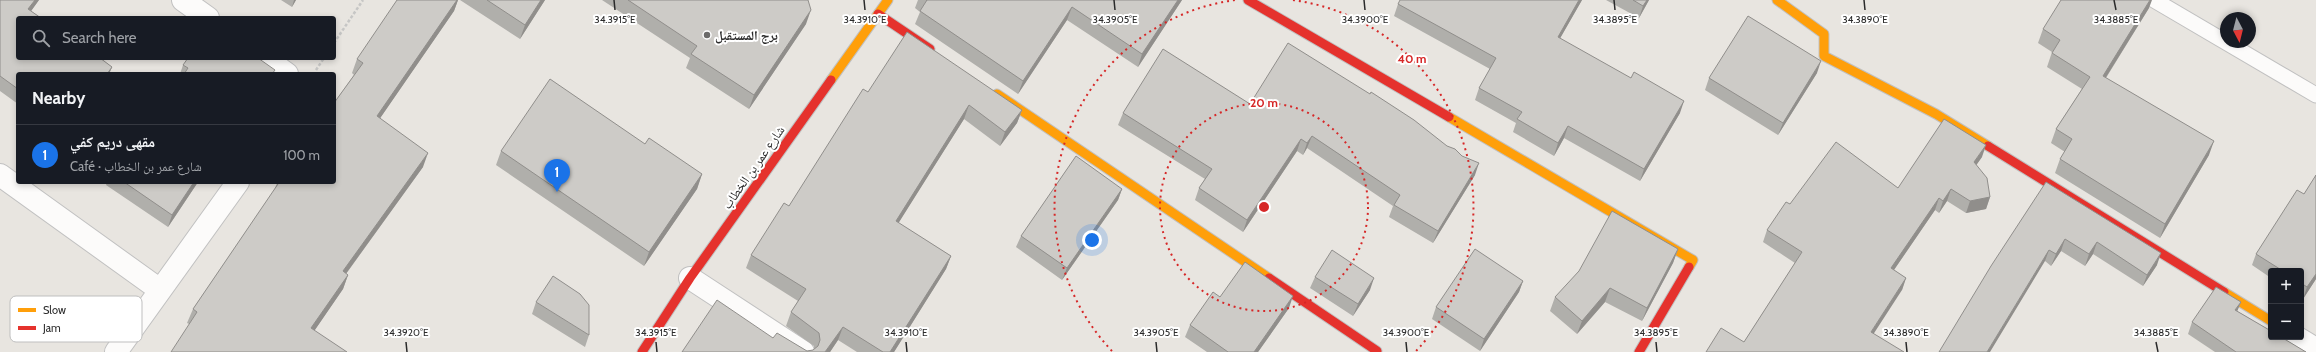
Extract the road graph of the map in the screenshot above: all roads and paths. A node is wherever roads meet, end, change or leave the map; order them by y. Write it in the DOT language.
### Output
graph roads {
  1 [pos="183,0"];
  2 [pos="363,0"];
  3 [pos="888,0"];
  4 [pos="1248,0"];
  5 [pos="1777,0"];
  6 [pos="2154,0"];
  7 [pos="878,14"];
  8 [pos="205,16"];
  9 [pos="336,40"];
  10 [pos="937,54"];
  11 [pos="267,60"];
  12 [pos="323,60"];
  13 [pos="284,72"];
  14 [pos="315,72"];
  15 [pos="990,89"];
  16 [pos="2316,95"];
  17 [pos="0,175"];
  18 [pos="237,184"];
  19 [pos="690,278"];
  20 [pos="160,290"];
  21 [pos="142,315"];
  22 [pos="2268,319"];
  23 [pos="2301,340"];
  24 [pos="123,342"];
  25 [pos="2316,349"];
  26 [pos="1377,351"];
  27 [pos="116,352"];
  28 [pos="642,352"];
  29 [pos="803,352"];
  30 [pos="1639,352"];
  1 -- 8 [label="street"];
  2 -- 9 [label="path"];
  3 -- 7 [label="street, شارع عمر بن الخطاب"];
  4 -- 30 [label="street"];
  5 -- 22 [label="street"];
  6 -- 16 [label="lane"];
  7 -- 10 [label="street"];
  7 -- 19 [label="street, شارع عمر بن الخطاب"];
  11 -- 13 [label="street"];
  12 -- 14 [label="path"];
  15 -- 26 [label="street"];
  17 -- 20 [label="street"];
  18 -- 20 [label="street"];
  19 -- 28 [label="street, شارع عمر بن الخطاب"];
  19 -- 29 [label="street"];
  20 -- 21 [label="street"];
  23 -- 25 [label="street"];
  24 -- 27 [label="street"];
}
